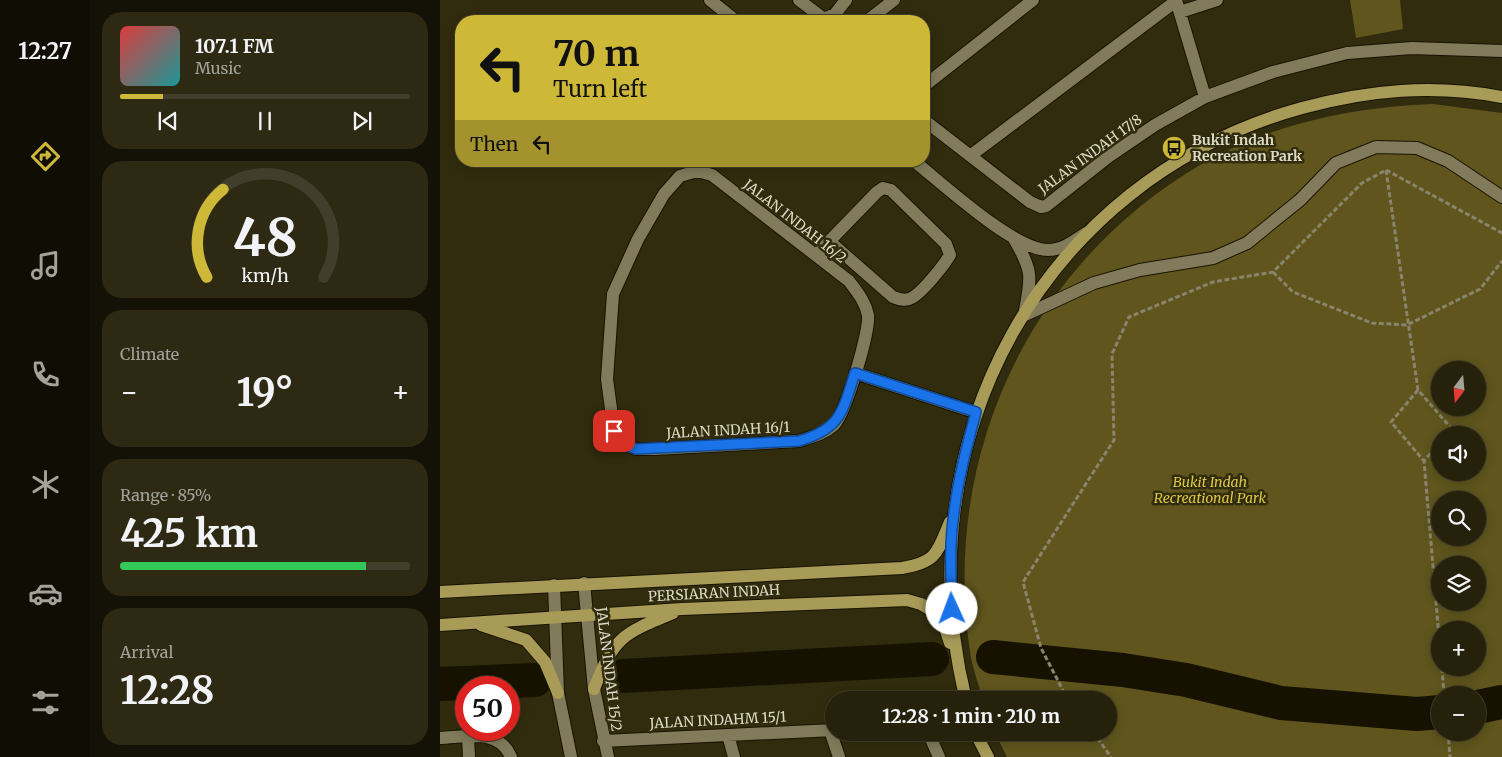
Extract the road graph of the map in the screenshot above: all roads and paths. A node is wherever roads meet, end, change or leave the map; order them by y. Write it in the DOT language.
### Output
graph roads {
  1 [pos="799,0"];
  2 [pos="846,0"];
  3 [pos="894,0"];
  4 [pos="1033,0"];
  5 [pos="1217,0"];
  6 [pos="713,1"];
  7 [pos="1178,4"];
  8 [pos="729,15"];
  9 [pos="820,15"];
  10 [pos="832,15"];
  11 [pos="875,15"];
  12 [pos="1502,51"];
  13 [pos="930,81"];
  14 [pos="1205,97"];
  15 [pos="1502,97"];
  16 [pos="930,125"];
  17 [pos="970,156"];
  18 [pos="922,167"];
  19 [pos="1386,170"];
  20 [pos="1502,197"];
  21 [pos="1089,232"];
  22 [pos="1502,233"];
  23 [pos="1014,239"];
  24 [pos="829,240"];
  25 [pos="816,255"];
  26 [pos="1502,262"];
  27 [pos="1272,272"];
  28 [pos="1023,313"];
  29 [pos="1407,325"];
  30 [pos="855,373"];
  31 [pos="1418,390"];
  32 [pos="976,412"];
  33 [pos="1449,426"];
  34 [pos="654,450"];
  35 [pos="1431,453"];
  36 [pos="1424,461"];
  37 [pos="953,515"];
  38 [pos="584,583"];
  39 [pos="554,585"];
  40 [pos="440,592"];
  41 [pos="682,609"];
  42 [pos="586,616"];
  43 [pos="555,617"];
  44 [pos="1438,621"];
  45 [pos="472,622"];
  46 [pos="440,624"];
  47 [pos="956,659"];
  48 [pos="594,689"];
  49 [pos="961,691"];
  50 [pos="1063,691"];
  51 [pos="558,693"];
  52 [pos="825,730"];
  53 [pos="728,735"];
  54 [pos="455,737"];
  55 [pos="440,738"];
  56 [pos="468,741"];
  57 [pos="500,741"];
  58 [pos="603,741"];
  59 [pos="835,741"];
  60 [pos="932,741"];
  61 [pos="980,741"];
  62 [pos="1099,741"];
  63 [pos="1449,741"];
  64 [pos="470,757"];
  65 [pos="511,757"];
  66 [pos="571,757"];
  67 [pos="608,757"];
  68 [pos="734,757"];
  69 [pos="839,757"];
  70 [pos="938,757"];
  71 [pos="988,757"];
  72 [pos="1111,757"];
  73 [pos="1450,757"];
  1 -- 9 [label="street"];
  2 -- 10 [label="street"];
  3 -- 11 [label="street"];
  4 -- 13 [label="street"];
  5 -- 7 [label="street"];
  6 -- 8 [label="street"];
  7 -- 14 [label="street"];
  7 -- 17 [label="street"];
  12 -- 14 [label="street, JALAN INDAH 17/8"];
  14 -- 17 [label="street, JALAN INDAH 17/8"];
  15 -- 21 [label="main road"];
  16 -- 17 [label="street"];
  18 -- 23 [label="street"];
  19 -- 22 [label="path"];
  19 -- 27 [label="path"];
  19 -- 29 [label="path"];
  20 -- 28 [label="street"];
  21 -- 23 [label="street"];
  21 -- 28 [label="main road"];
  23 -- 28 [label="street"];
  24 -- 24 [label="street"];
  24 -- 25 [label="street"];
  25 -- 30 [label="street, JALAN INDAH 16/2"];
  25 -- 34 [label="street, JALAN INDAH 16/2"];
  26 -- 29 [label="path"];
  27 -- 29 [label="path"];
  27 -- 50 [label="path"];
  28 -- 32 [label="main road"];
  29 -- 31 [label="path"];
  30 -- 32 [label="street"];
  30 -- 34 [label="street, JALAN INDAH 16/1"];
  31 -- 33 [label="path"];
  31 -- 36 [label="path"];
  32 -- 37 [label="main road"];
  35 -- 36 [label="path"];
  36 -- 44 [label="path"];
  37 -- 38 [label="main road, PERSIARAN INDAH"];
  37 -- 47 [label="main road"];
  38 -- 39 [label="main road, PERSIARAN INDAH"];
  38 -- 42 [label="street, JALAN INDAH 15/2"];
  39 -- 40 [label="main road"];
  39 -- 43 [label="street"];
  41 -- 42 [label="main road, PERSIARAN INDAH"];
  41 -- 47 [label="main road, PERSIARAN INDAH"];
  41 -- 48 [label="main road"];
  42 -- 43 [label="main road, PERSIARAN INDAH"];
  42 -- 48 [label="street, JALAN INDAH 15/2"];
  43 -- 45 [label="main road, PERSIARAN INDAH"];
  43 -- 51 [label="street"];
  45 -- 46 [label="main road, PERSIARAN INDAH"];
  45 -- 51 [label="main road"];
  47 -- 49 [label="main road"];
  48 -- 58 [label="street, JALAN INDAH 15/2"];
  51 -- 66 [label="street"];
  52 -- 53 [label="street, JALAN INDAHM 15/1"];
  53 -- 58 [label="street, JALAN INDAHM 15/1"];
  53 -- 68 [label="street"];
  54 -- 55 [label="street"];
  56 -- 64 [label="street"];
  57 -- 65 [label="street"];
  58 -- 67 [label="street, JALAN INDAH 15/2"];
  59 -- 69 [label="street"];
  60 -- 70 [label="street"];
  61 -- 71 [label="main road"];
  62 -- 72 [label="path"];
  63 -- 73 [label="path"];
}
